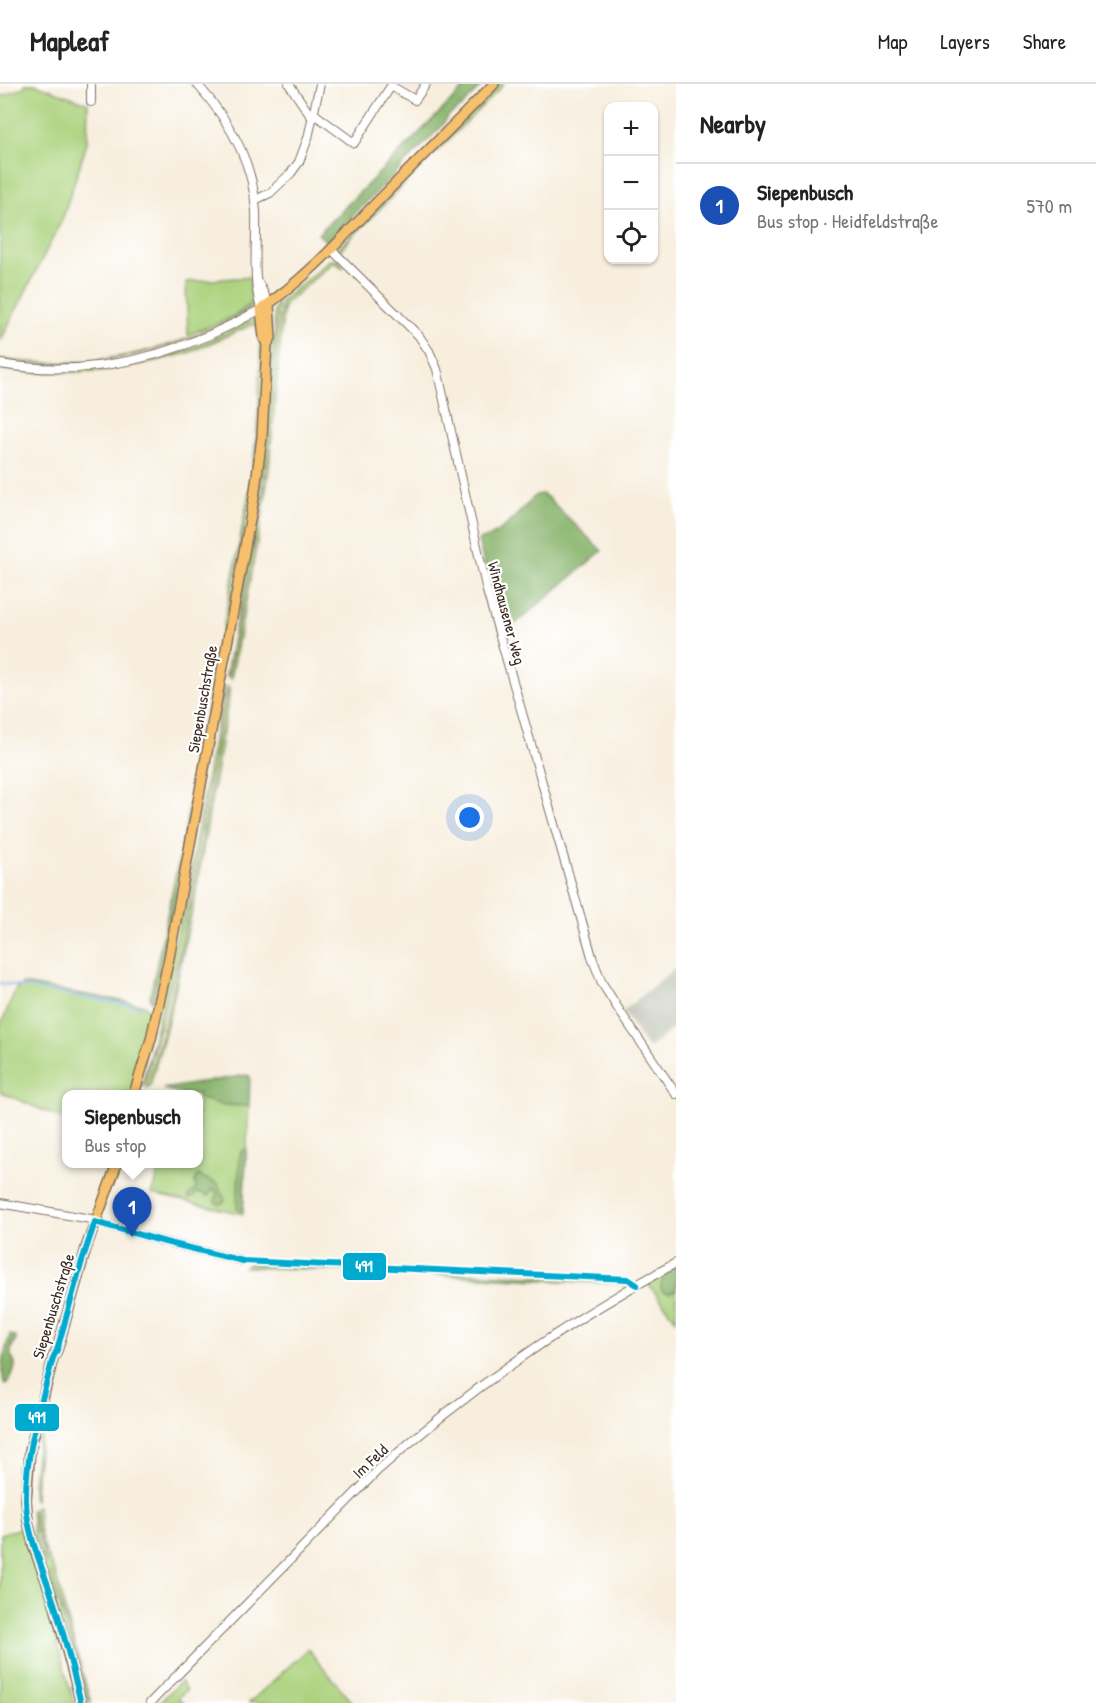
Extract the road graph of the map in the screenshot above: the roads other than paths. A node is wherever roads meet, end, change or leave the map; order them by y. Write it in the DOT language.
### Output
graph roads {
  1 [pos="91,84"];
  2 [pos="197,84"];
  3 [pos="289,84"];
  4 [pos="320,84"];
  5 [pos="426,84"];
  6 [pos="494,84"];
  7 [pos="91,102"];
  8 [pos="313,115"];
  9 [pos="255,200"];
  10 [pos="332,250"];
  11 [pos="265,307"];
  12 [pos="0,364"];
  13 [pos="136,1090"];
  14 [pos="676,1094"];
  15 [pos="116,1168"];
  16 [pos="0,1203"];
  17 [pos="96,1221"];
  18 [pos="243,1261"];
  19 [pos="676,1263"];
  20 [pos="81,1703"];
  21 [pos="150,1703"];
  1 -- 7 [label="street"];
  2 -- 9 [label="street"];
  3 -- 8 [label="street"];
  4 -- 8 [label="street"];
  5 -- 8 [label="street"];
  6 -- 10 [label="main road"];
  8 -- 9 [label="street"];
  9 -- 11 [label="street"];
  10 -- 11 [label="main road"];
  10 -- 14 [label="street, Windhausener Weg"];
  11 -- 12 [label="street"];
  11 -- 13 [label="main road, Siepenbuschstraße"];
  15 -- 17 [label="main road, Siepenbuschstraße"];
  16 -- 17 [label="street"];
  17 -- 18 [label="street"];
  17 -- 20 [label="main road, Siepenbuschstraße"];
  19 -- 21 [label="street, Im Feld"];
}
